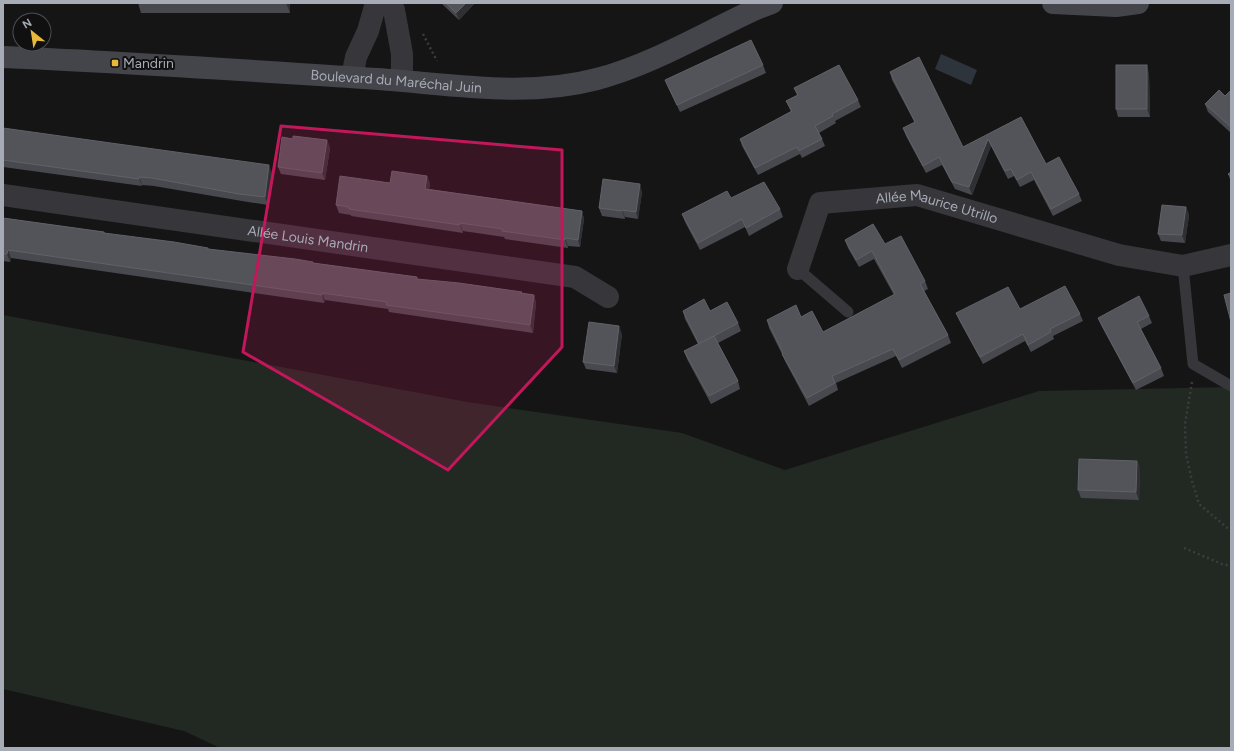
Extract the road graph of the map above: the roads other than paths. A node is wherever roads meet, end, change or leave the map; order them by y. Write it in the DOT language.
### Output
graph roads {
  1 [pos="376,3"];
  2 [pos="390,3"];
  3 [pos="772,3"];
  4 [pos="1054,3"];
  5 [pos="1138,3"];
  6 [pos="3,57"];
  7 [pos="352,77"];
  8 [pos="402,80"];
  9 [pos="3,195"];
  10 [pos="1231,255"];
  11 [pos="1183,266"];
  12 [pos="798,269"];
  13 [pos="608,297"];
  14 [pos="848,312"];
  15 [pos="1231,386"];
  1 -- 7 [label="street"];
  2 -- 8 [label="street"];
  3 -- 8 [label="main road, Boulevard du Maréchal Juin"];
  4 -- 5 [label="main road"];
  6 -- 7 [label="main road, Boulevard du Maréchal Juin"];
  7 -- 8 [label="main road, Boulevard du Maréchal Juin"];
  9 -- 13 [label="street, Allée Louis Mandrin"];
  10 -- 11 [label="street, Allée Maurice Utrillo"];
  11 -- 12 [label="street, Allée Maurice Utrillo"];
  11 -- 15 [label="lane"];
  12 -- 14 [label="lane, Allée Maurice Utrillo"];
}
